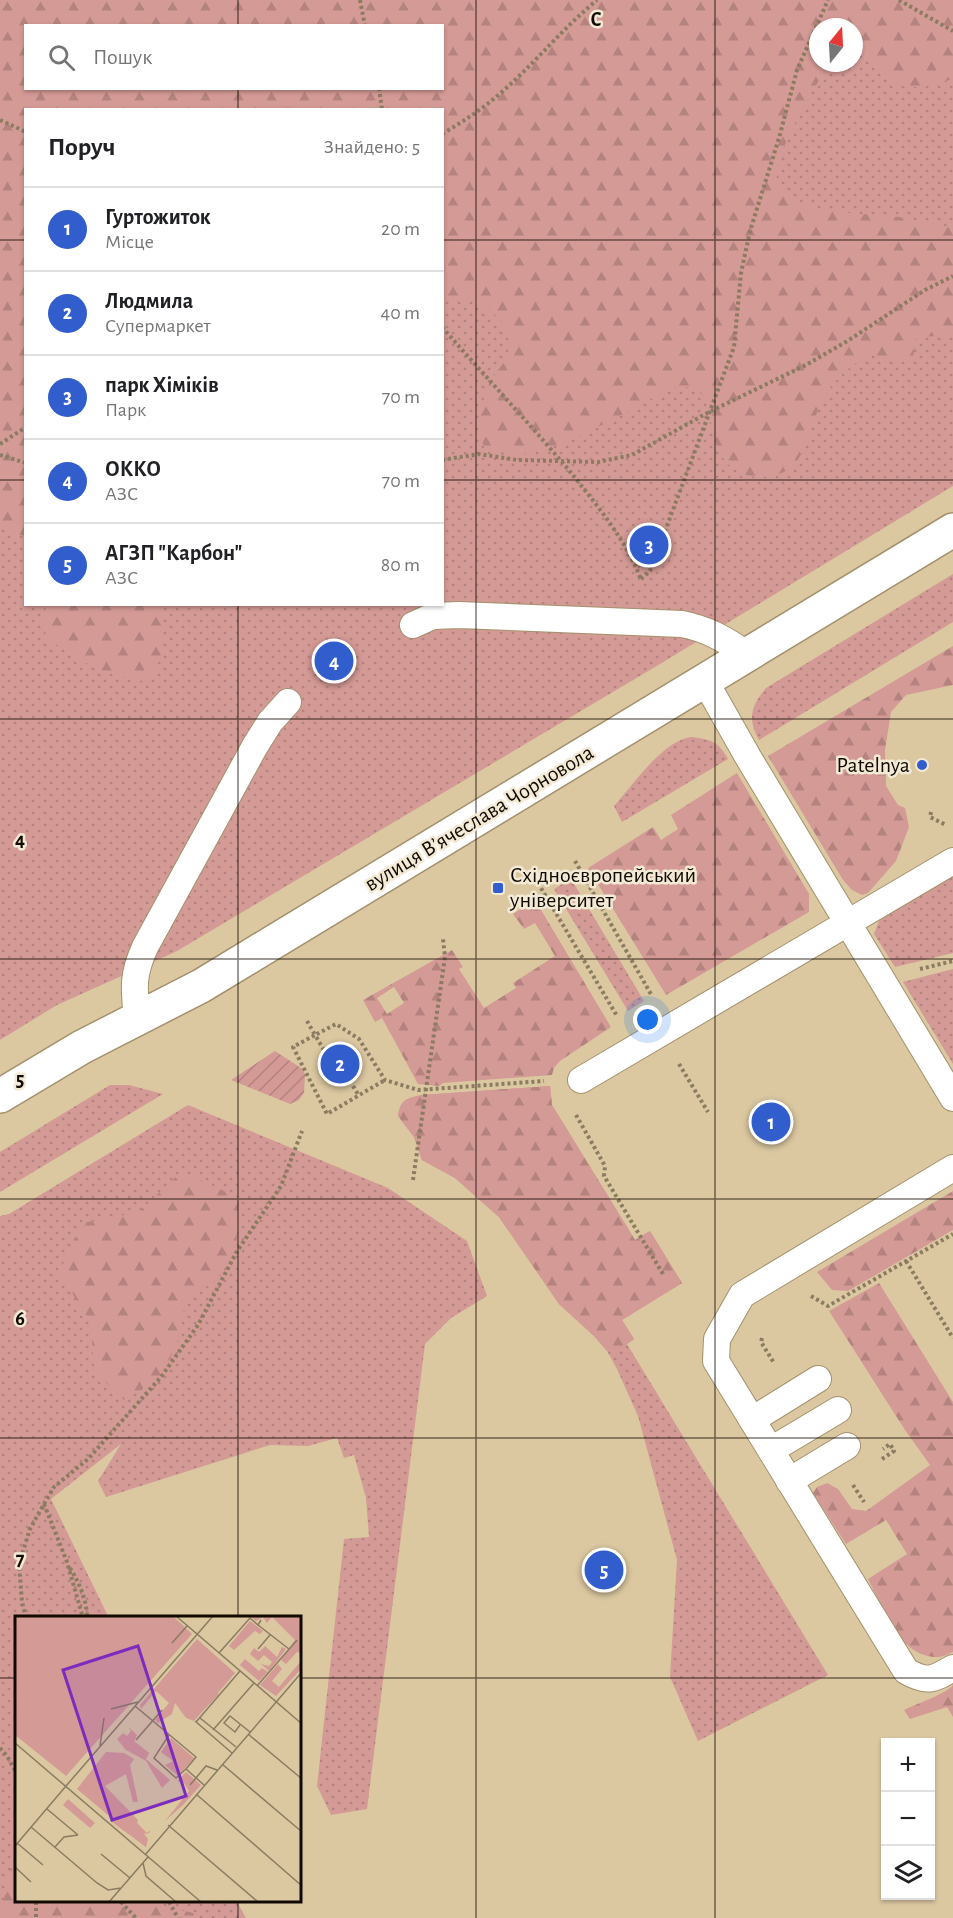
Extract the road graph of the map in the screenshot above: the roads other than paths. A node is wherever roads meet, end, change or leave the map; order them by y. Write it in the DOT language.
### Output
graph roads {
  1 [pos="953,530"];
  2 [pos="413,625"];
  3 [pos="747,655"];
  4 [pos="705,681"];
  5 [pos="288,702"];
  6 [pos="953,861"];
  7 [pos="848,924"];
  8 [pos="137,1019"];
  9 [pos="575,1080"];
  10 [pos="0,1096"];
  11 [pos="953,1098"];
  12 [pos="953,1168"];
  13 [pos="818,1379"];
  14 [pos="838,1410"];
  15 [pos="752,1420"];
  16 [pos="847,1446"];
  17 [pos="771,1450"];
  18 [pos="789,1481"];
  19 [pos="953,1668"];
  1 -- 3 [label="main road, вулиця Вʼячеслава Чорновола"];
  2 -- 3 [label="lane"];
  3 -- 4 [label="main road, вулиця Вʼячеслава Чорновола"];
  4 -- 7 [label="lane"];
  4 -- 8 [label="main road, вулиця Вʼячеслава Чорновола"];
  5 -- 8 [label="lane"];
  6 -- 7 [label="lane"];
  7 -- 9 [label="lane"];
  7 -- 11 [label="lane"];
  8 -- 10 [label="main road, вулиця Вʼячеслава Чорновола"];
  12 -- 15 [label="lane"];
  13 -- 15 [label="lane"];
  14 -- 17 [label="lane"];
  15 -- 17 [label="lane"];
  16 -- 18 [label="lane"];
  17 -- 18 [label="lane"];
  18 -- 19 [label="lane"];
}
